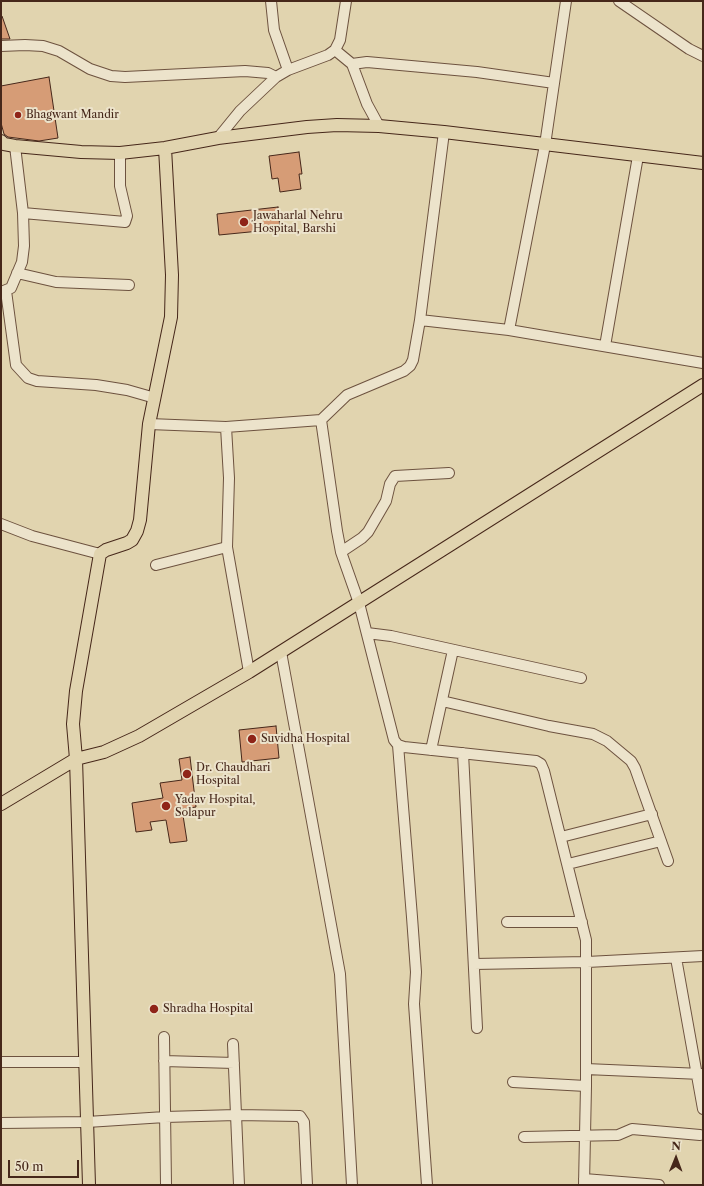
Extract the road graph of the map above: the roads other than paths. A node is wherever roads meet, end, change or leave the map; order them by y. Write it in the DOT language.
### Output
graph roads {
  1 [pos="271,1"];
  2 [pos="346,1"];
  3 [pos="566,1"];
  4 [pos="619,1"];
  5 [pos="1,46"];
  6 [pos="335,50"];
  7 [pos="703,56"];
  8 [pos="352,64"];
  9 [pos="288,70"];
  10 [pos="276,77"];
  11 [pos="554,82"];
  12 [pos="379,126"];
  13 [pos="444,132"];
  14 [pos="218,138"];
  15 [pos="1,140"];
  16 [pos="545,145"];
  17 [pos="15,146"];
  18 [pos="165,148"];
  19 [pos="120,153"];
  20 [pos="638,156"];
  21 [pos="703,163"];
  22 [pos="23,213"];
  23 [pos="17,273"];
  24 [pos="129,285"];
  25 [pos="4,292"];
  26 [pos="420,320"];
  27 [pos="509,330"];
  28 [pos="605,346"];
  29 [pos="703,363"];
  30 [pos="703,385"];
  31 [pos="156,398"];
  32 [pos="321,420"];
  33 [pos="150,424"];
  34 [pos="226,427"];
  35 [pos="450,473"];
  36 [pos="1,524"];
  37 [pos="228,547"];
  38 [pos="341,552"];
  39 [pos="100,554"];
  40 [pos="156,565"];
  41 [pos="359,603"];
  42 [pos="367,633"];
  43 [pos="452,650"];
  44 [pos="281,652"];
  45 [pos="249,672"];
  46 [pos="581,678"];
  47 [pos="442,701"];
  48 [pos="398,745"];
  49 [pos="431,750"];
  50 [pos="462,753"];
  51 [pos="76,759"];
  52 [pos="1,804"];
  53 [pos="652,814"];
  54 [pos="561,837"];
  55 [pos="661,842"];
  56 [pos="668,861"];
  57 [pos="568,864"];
  58 [pos="507,922"];
  59 [pos="582,922"];
  60 [pos="703,956"];
  61 [pos="676,958"];
  62 [pos="586,962"];
  63 [pos="474,964"];
  64 [pos="477,1028"];
  65 [pos="164,1037"];
  66 [pos="233,1044"];
  67 [pos="164,1061"];
  68 [pos="1,1062"];
  69 [pos="85,1062"];
  70 [pos="234,1063"];
  71 [pos="586,1069"];
  72 [pos="699,1074"];
  73 [pos="512,1082"];
  74 [pos="586,1086"];
  75 [pos="703,1109"];
  76 [pos="236,1115"];
  77 [pos="165,1117"];
  78 [pos="87,1122"];
  79 [pos="1,1123"];
  80 [pos="700,1135"];
  81 [pos="585,1136"];
  82 [pos="524,1137"];
  83 [pos="584,1182"];
  84 [pos="89,1185"];
  85 [pos="166,1185"];
  86 [pos="239,1185"];
  87 [pos="307,1185"];
  88 [pos="352,1185"];
  89 [pos="427,1185"];
  90 [pos="658,1185"];
  1 -- 9 [label="street"];
  2 -- 6 [label="street"];
  3 -- 11 [label="street"];
  4 -- 7 [label="street"];
  5 -- 10 [label="street"];
  6 -- 8 [label="street"];
  6 -- 9 [label="street"];
  8 -- 11 [label="street"];
  8 -- 12 [label="street"];
  9 -- 10 [label="street"];
  10 -- 14 [label="street"];
  11 -- 16 [label="street"];
  12 -- 13 [label="main road"];
  12 -- 14 [label="main road"];
  13 -- 16 [label="main road"];
  13 -- 26 [label="street"];
  14 -- 18 [label="main road"];
  15 -- 17 [label="main road"];
  16 -- 20 [label="main road"];
  16 -- 27 [label="street"];
  17 -- 19 [label="main road"];
  17 -- 22 [label="street"];
  18 -- 19 [label="main road"];
  18 -- 31 [label="main road"];
  19 -- 22 [label="street"];
  20 -- 21 [label="main road"];
  20 -- 28 [label="street"];
  22 -- 23 [label="street"];
  23 -- 24 [label="street"];
  23 -- 25 [label="street"];
  25 -- 31 [label="street"];
  26 -- 27 [label="street"];
  26 -- 32 [label="street"];
  27 -- 28 [label="street"];
  28 -- 29 [label="street"];
  30 -- 41 [label="main road"];
  31 -- 33 [label="main road"];
  32 -- 34 [label="street"];
  32 -- 38 [label="street"];
  33 -- 34 [label="street"];
  33 -- 39 [label="main road"];
  34 -- 37 [label="street"];
  35 -- 38 [label="street"];
  36 -- 39 [label="street"];
  37 -- 40 [label="street"];
  37 -- 45 [label="street"];
  38 -- 41 [label="street"];
  39 -- 51 [label="main road"];
  41 -- 42 [label="street"];
  41 -- 44 [label="main road"];
  42 -- 43 [label="street"];
  42 -- 48 [label="street"];
  43 -- 46 [label="street"];
  43 -- 47 [label="street"];
  44 -- 45 [label="main road"];
  44 -- 88 [label="street"];
  45 -- 51 [label="main road"];
  47 -- 49 [label="street"];
  47 -- 53 [label="street"];
  48 -- 49 [label="street"];
  48 -- 89 [label="street"];
  49 -- 50 [label="street"];
  50 -- 54 [label="street"];
  50 -- 63 [label="street"];
  51 -- 52 [label="main road"];
  51 -- 69 [label="main road"];
  53 -- 54 [label="street"];
  53 -- 55 [label="street"];
  54 -- 57 [label="street"];
  55 -- 56 [label="street"];
  55 -- 57 [label="street"];
  57 -- 59 [label="street"];
  58 -- 59 [label="street"];
  59 -- 62 [label="street"];
  60 -- 61 [label="street"];
  61 -- 62 [label="street"];
  61 -- 72 [label="street"];
  62 -- 63 [label="street"];
  62 -- 71 [label="street"];
  63 -- 64 [label="street"];
  65 -- 67 [label="street"];
  66 -- 70 [label="street"];
  67 -- 70 [label="street"];
  67 -- 77 [label="street"];
  68 -- 69 [label="street"];
  69 -- 78 [label="main road"];
  70 -- 76 [label="street"];
  71 -- 72 [label="street"];
  71 -- 74 [label="street"];
  72 -- 75 [label="street"];
  73 -- 74 [label="street"];
  74 -- 81 [label="street"];
  76 -- 77 [label="street"];
  76 -- 86 [label="street"];
  76 -- 87 [label="street"];
  77 -- 78 [label="street"];
  77 -- 85 [label="street"];
  78 -- 79 [label="street"];
  78 -- 84 [label="main road"];
  80 -- 81 [label="street"];
  81 -- 82 [label="street"];
  81 -- 83 [label="street"];
  83 -- 90 [label="street"];
}
